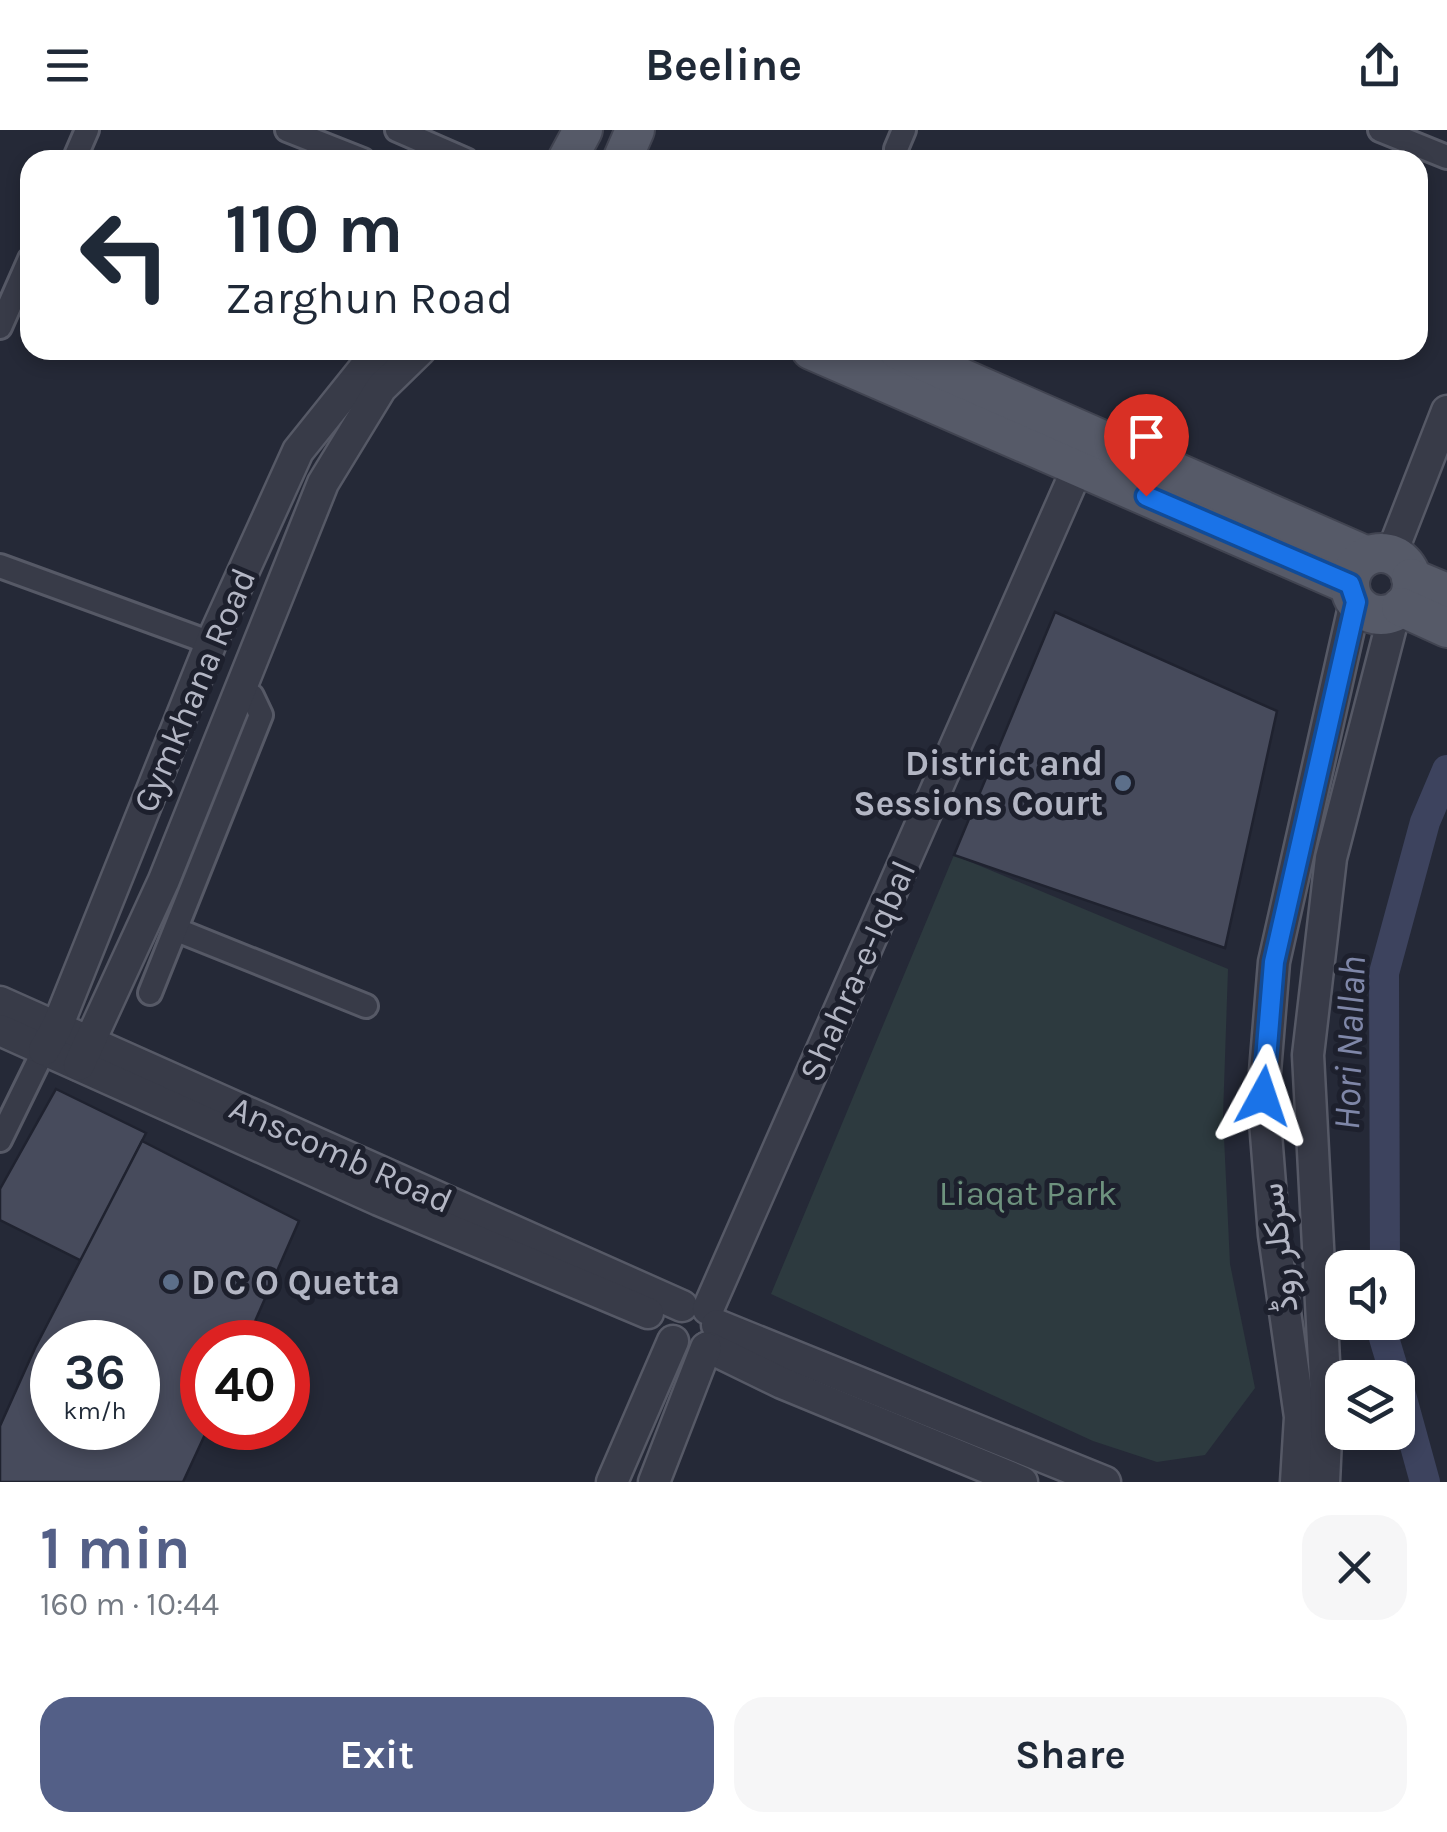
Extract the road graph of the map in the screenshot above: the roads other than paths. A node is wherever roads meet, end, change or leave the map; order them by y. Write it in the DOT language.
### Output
graph roads {
  1 [pos="288,130"];
  2 [pos="397,130"];
  3 [pos="1380,130"];
  4 [pos="338,150"];
  5 [pos="443,150"];
  6 [pos="1447,157"];
  7 [pos="20,282"];
  8 [pos="0,327"];
  9 [pos="371,360"];
  10 [pos="410,360"];
  11 [pos="834,360"];
  12 [pos="919,360"];
  13 [pos="1447,411"];
  14 [pos="1078,467"];
  15 [pos="0,566"];
  16 [pos="1381,585"];
  17 [pos="1447,593"];
  18 [pos="1447,628"];
  19 [pos="211,644"];
  20 [pos="239,693"];
  21 [pos="177,930"];
  22 [pos="150,993"];
  23 [pos="0,1002"];
  24 [pos="366,1006"];
  25 [pos="0,1030"];
  26 [pos="50,1038"];
  27 [pos="85,1054"];
  28 [pos="0,1140"];
  29 [pos="695,1328"];
  30 [pos="1325,1380"];
  31 [pos="1326,1450"];
  32 [pos="1334,1450"];
  33 [pos="612,1482"];
  34 [pos="654,1482"];
  35 [pos="1022,1482"];
  36 [pos="1104,1482"];
  37 [pos="1296,1482"];
  38 [pos="1324,1482"];
  39 [pos="1340,1482"];
  1 -- 4 [label="street"];
  2 -- 5 [label="street"];
  3 -- 6 [label="street"];
  7 -- 8 [label="street"];
  9 -- 19 [label="street, Gymkhana Road"];
  10 -- 20 [label="street"];
  11 -- 14 [label="main road"];
  12 -- 16 [label="main road"];
  13 -- 16 [label="street, سرکلر روڈ"];
  14 -- 16 [label="main road"];
  14 -- 29 [label="street, Shahra-e-Iqbal"];
  15 -- 19 [label="street"];
  16 -- 17 [label="main road"];
  16 -- 18 [label="main road"];
  16 -- 30 [label="street, سرکلر روڈ"];
  16 -- 37 [label="street, سرکلر روڈ"];
  19 -- 26 [label="street, Gymkhana Road"];
  20 -- 21 [label="street"];
  20 -- 27 [label="street"];
  21 -- 22 [label="street"];
  21 -- 24 [label="street"];
  23 -- 26 [label="street, Anscomb Road"];
  25 -- 26 [label="street, Anscomb Road"];
  26 -- 27 [label="street, Anscomb Road"];
  26 -- 28 [label="street"];
  27 -- 29 [label="street, Anscomb Road"];
  29 -- 33 [label="street, Shahra-e-Iqbal"];
  29 -- 34 [label="street"];
  29 -- 35 [label="street, Anscomb Road"];
  29 -- 36 [label="street, Anscomb Road"];
  31 -- 38 [label="street, سرکلر روڈ"];
  32 -- 39 [label="street"];
}
